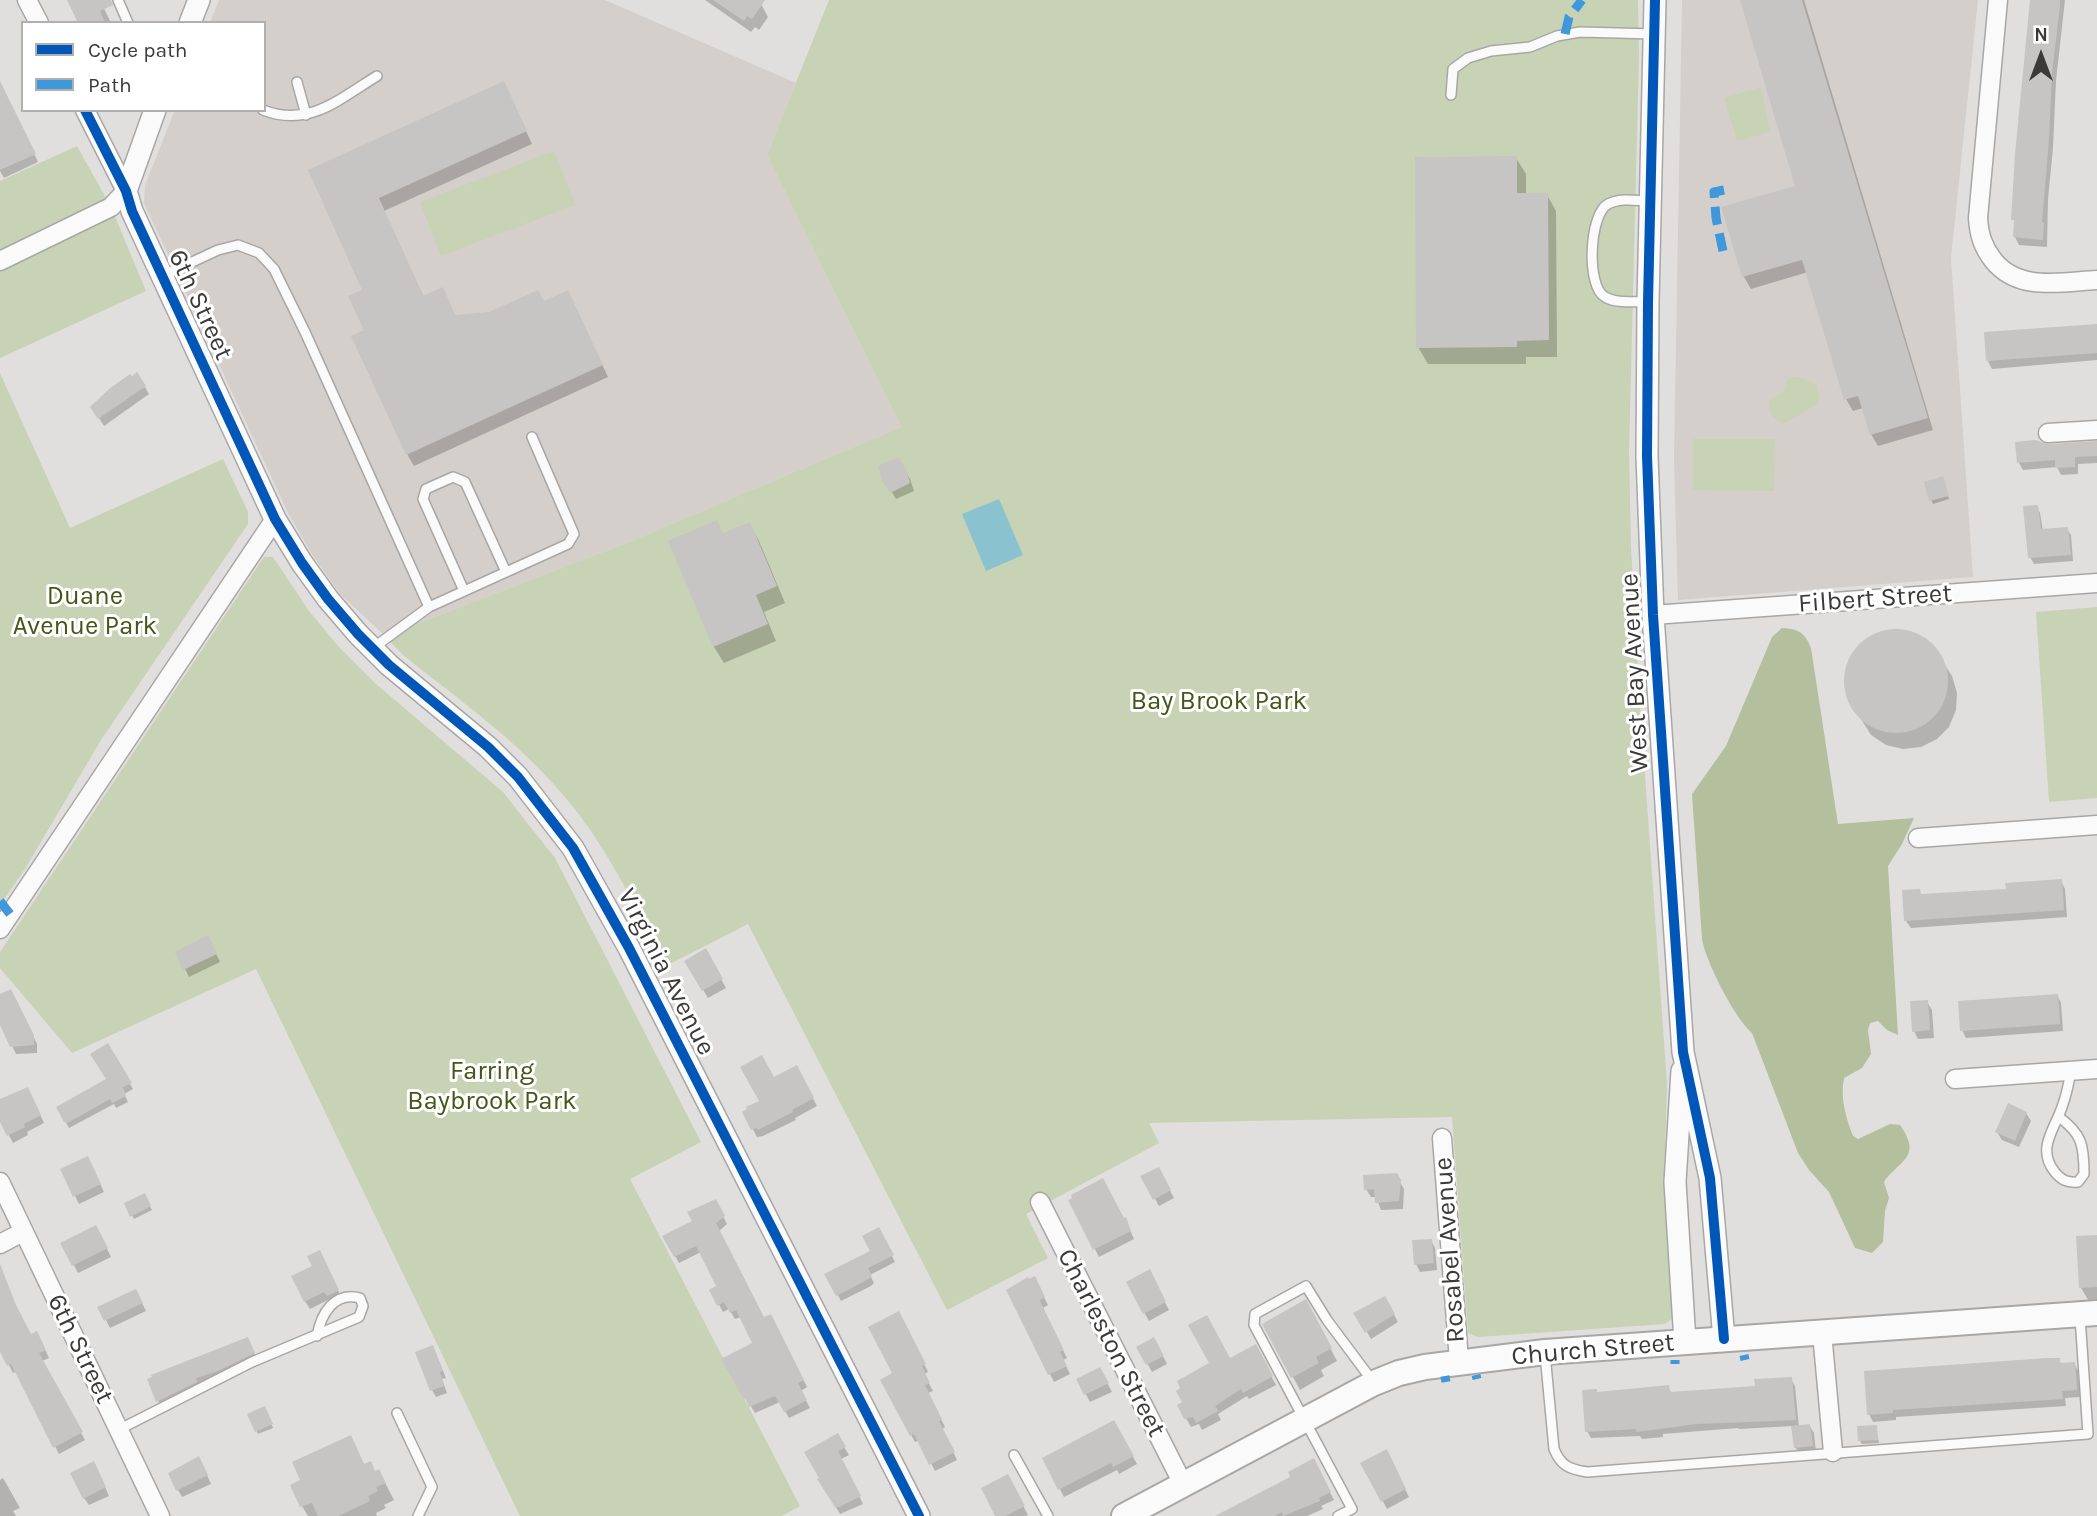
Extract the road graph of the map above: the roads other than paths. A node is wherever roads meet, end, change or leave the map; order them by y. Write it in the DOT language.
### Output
graph roads {
  1 [pos="27,0"];
  2 [pos="118,0"];
  3 [pos="199,0"];
  4 [pos="1656,0"];
  5 [pos="1998,0"];
  6 [pos="38,21"];
  7 [pos="127,21"];
  8 [pos="191,21"];
  9 [pos="1656,34"];
  10 [pos="377,76"];
  11 [pos="297,82"];
  12 [pos="1451,95"];
  13 [pos="266,111"];
  14 [pos="86,112"];
  15 [pos="154,112"];
  16 [pos="306,115"];
  17 [pos="126,191"];
  18 [pos="1651,201"];
  19 [pos="0,261"];
  20 [pos="162,276"];
  21 [pos="2097,280"];
  22 [pos="1648,302"];
  23 [pos="2097,430"];
  24 [pos="2048,433"];
  25 [pos="531,437"];
  26 [pos="275,519"];
  27 [pos="506,572"];
  28 [pos="2097,583"];
  29 [pos="464,591"];
  30 [pos="429,607"];
  31 [pos="1653,615"];
  32 [pos="373,648"];
  33 [pos="2097,825"];
  34 [pos="1918,838"];
  35 [pos="0,929"];
  36 [pos="1683,1052"];
  37 [pos="2097,1069"];
  38 [pos="2071,1071"];
  39 [pos="1955,1079"];
  40 [pos="2059,1117"];
  41 [pos="1442,1138"];
  42 [pos="0,1182"];
  43 [pos="1040,1202"];
  44 [pos="23,1232"];
  45 [pos="0,1244"];
  46 [pos="2089,1314"];
  47 [pos="1822,1332"];
  48 [pos="317,1336"];
  49 [pos="1724,1339"];
  50 [pos="1685,1342"];
  51 [pos="1545,1352"];
  52 [pos="1459,1361"];
  53 [pos="1374,1383"];
  54 [pos="397,1413"];
  55 [pos="1305,1419"];
  56 [pos="118,1430"];
  57 [pos="1833,1452"];
  58 [pos="1014,1455"];
  59 [pos="1183,1484"];
  60 [pos="160,1516"];
  61 [pos="418,1516"];
  62 [pos="919,1516"];
  63 [pos="1048,1516"];
  64 [pos="1124,1516"];
  65 [pos="1338,1516"];
  1 -- 6 [label="street"];
  2 -- 7 [label="lane"];
  3 -- 8 [label="street"];
  4 -- 9 [label="street, West Bay Avenue"];
  5 -- 21 [label="street"];
  9 -- 12 [label="lane"];
  9 -- 18 [label="street, West Bay Avenue"];
  10 -- 16 [label="lane"];
  11 -- 16 [label="lane"];
  13 -- 16 [label="lane"];
  14 -- 17 [label="street, 6th Street"];
  15 -- 17 [label="street"];
  17 -- 19 [label="street"];
  17 -- 20 [label="street, 6th Street"];
  18 -- 22 [label="street, West Bay Avenue"];
  18 -- 22 [label="lane"];
  20 -- 26 [label="street, 6th Street"];
  20 -- 30 [label="lane"];
  22 -- 31 [label="street, West Bay Avenue"];
  23 -- 24 [label="street"];
  25 -- 27 [label="lane"];
  26 -- 32 [label="street, Virginia Avenue"];
  26 -- 35 [label="street"];
  27 -- 29 [label="lane"];
  27 -- 29 [label="lane"];
  28 -- 31 [label="street, Filbert Street"];
  29 -- 30 [label="lane"];
  30 -- 32 [label="lane"];
  31 -- 36 [label="street, West Bay Avenue"];
  32 -- 62 [label="street, Virginia Avenue"];
  33 -- 34 [label="street"];
  36 -- 49 [label="street, West Bay Avenue"];
  36 -- 50 [label="street, West Bay Avenue"];
  37 -- 38 [label="street"];
  38 -- 39 [label="street"];
  38 -- 40 [label="lane"];
  40 -- 40 [label="lane"];
  41 -- 52 [label="street, Rosabel Avenue"];
  42 -- 44 [label="street, 6th Street"];
  43 -- 59 [label="street, Charleston Street"];
  44 -- 45 [label="street"];
  44 -- 56 [label="street, 6th Street"];
  46 -- 47 [label="main road, Church Street"];
  46 -- 57 [label="lane"];
  47 -- 49 [label="main road, Church Street"];
  47 -- 57 [label="street"];
  48 -- 48 [label="lane"];
  48 -- 56 [label="lane"];
  49 -- 50 [label="main road, Church Street"];
  50 -- 51 [label="main road, Church Street"];
  51 -- 52 [label="main road, Church Street"];
  51 -- 57 [label="lane"];
  52 -- 53 [label="main road, Church Street"];
  53 -- 55 [label="main road, Church Street"];
  53 -- 55 [label="lane"];
  54 -- 61 [label="lane"];
  55 -- 59 [label="main road, Church Street"];
  55 -- 65 [label="lane"];
  56 -- 60 [label="street, 6th Street"];
  58 -- 63 [label="lane"];
  59 -- 64 [label="main road, Church Street"];
}
